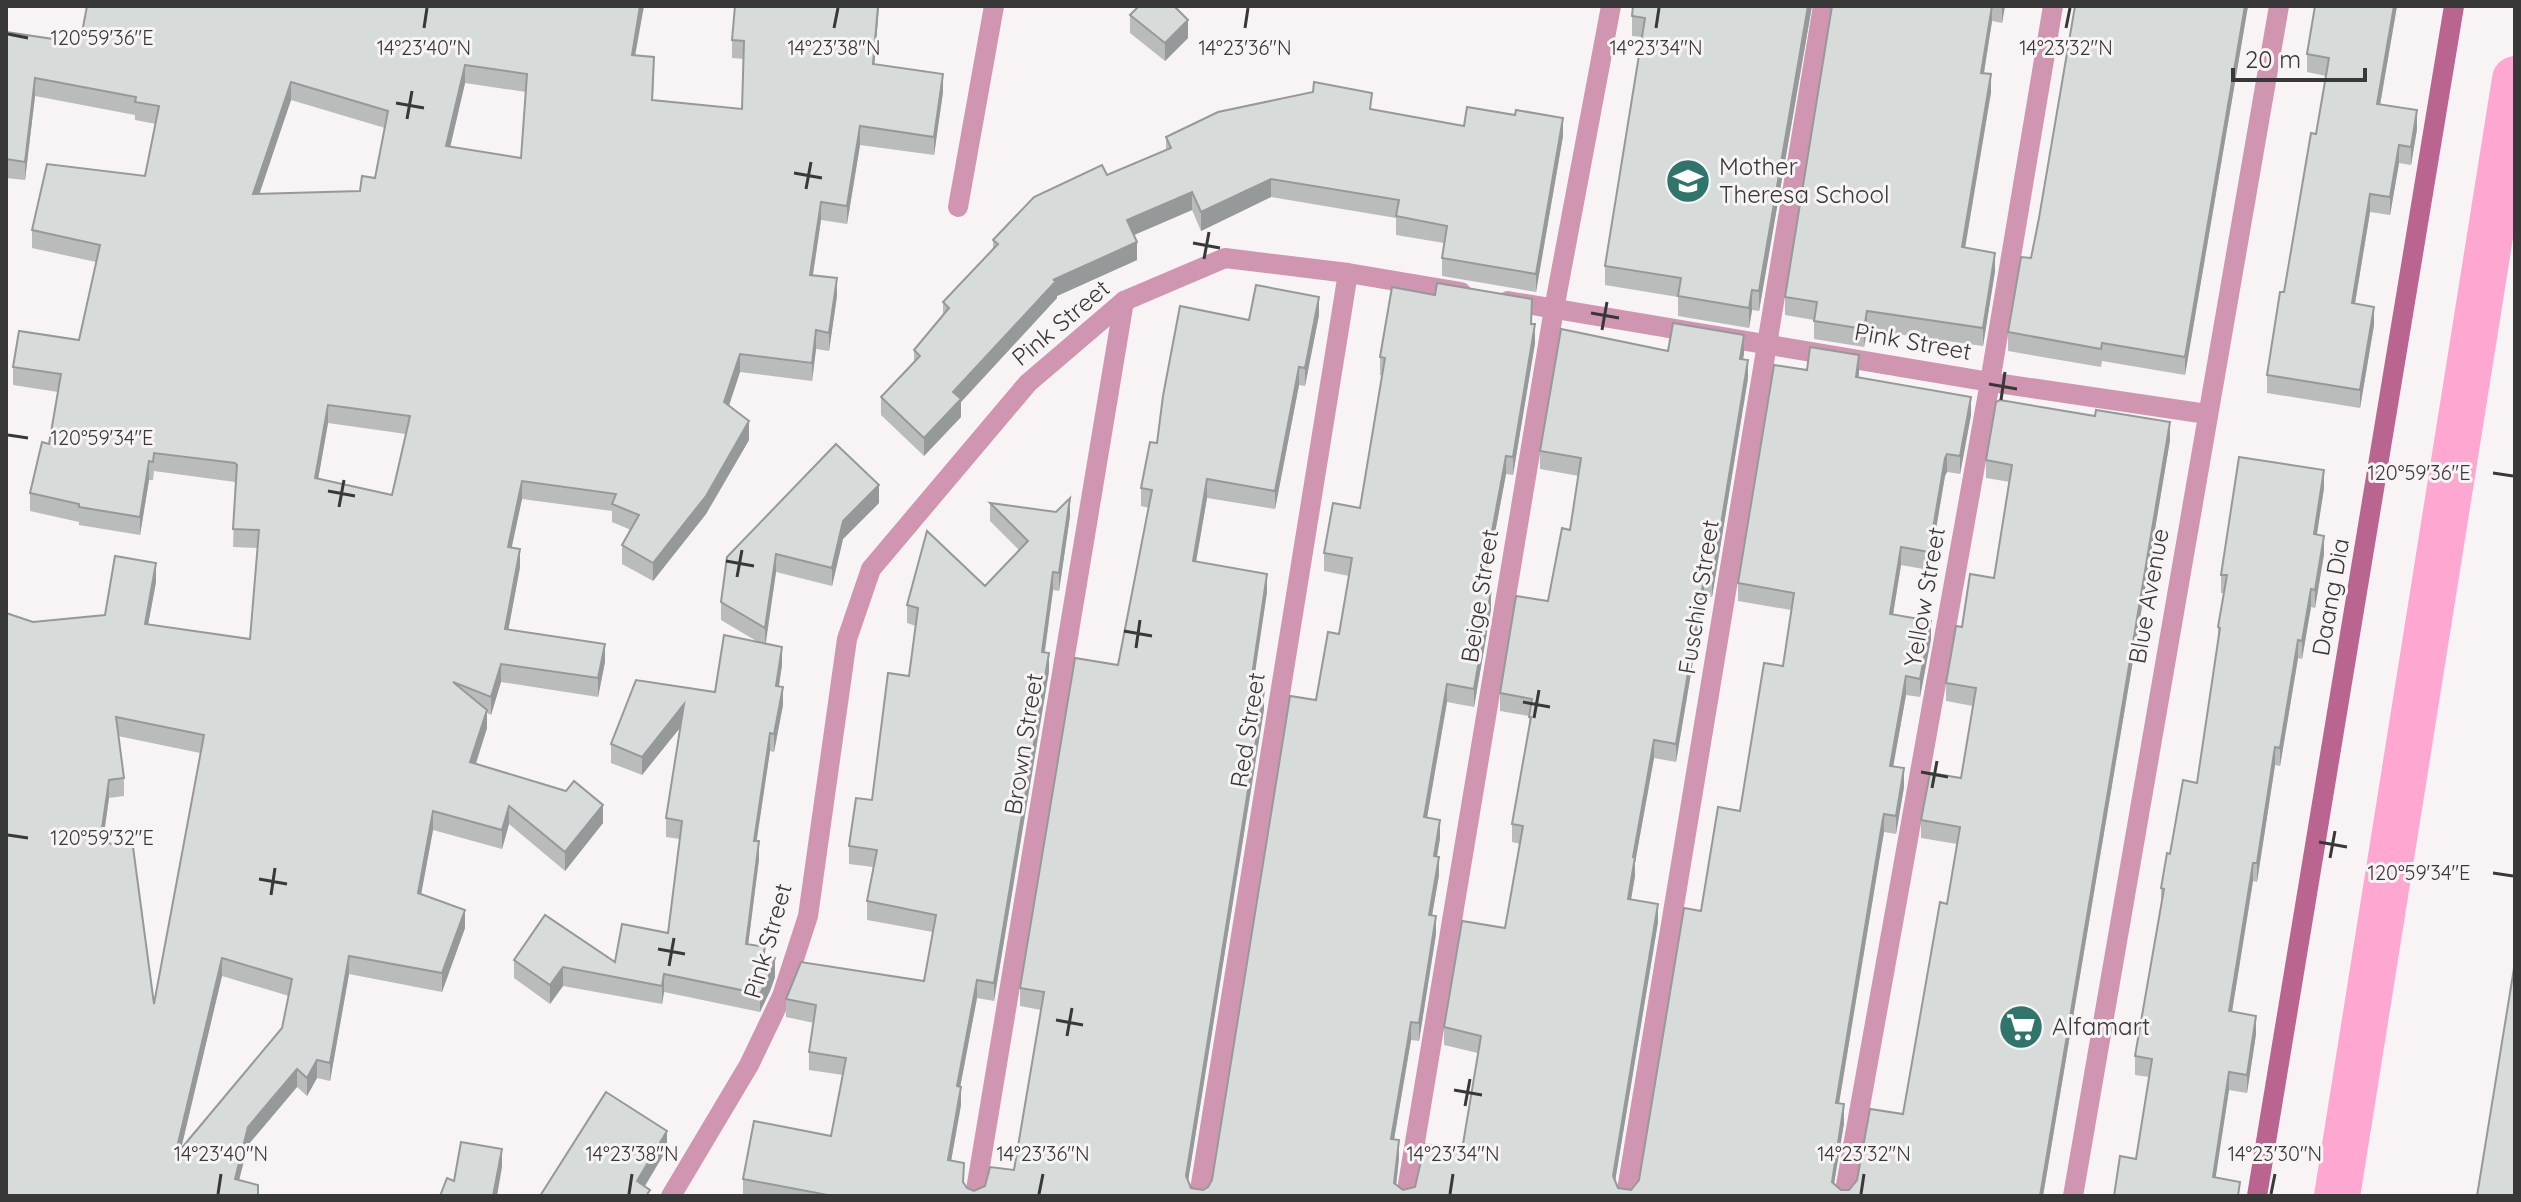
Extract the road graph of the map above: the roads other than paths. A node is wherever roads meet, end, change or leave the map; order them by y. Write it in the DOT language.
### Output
graph roads {
  1 [pos="994,6"];
  2 [pos="1611,6"];
  3 [pos="1823,6"];
  4 [pos="2053,6"];
  5 [pos="2279,6"];
  6 [pos="2454,6"];
  7 [pos="958,207"];
  8 [pos="1348,273"];
  9 [pos="1124,301"];
  10 [pos="1554,309"];
  11 [pos="1767,344"];
  12 [pos="1990,382"];
  13 [pos="2207,414"];
  14 [pos="671,1196"];
  15 [pos="975,1196"];
  16 [pos="1199,1196"];
  17 [pos="1406,1196"];
  18 [pos="1626,1196"];
  19 [pos="1844,1196"];
  20 [pos="2073,1196"];
  21 [pos="2257,1196"];
  1 -- 7 [label="street"];
  2 -- 10 [label="street, Beige Street"];
  3 -- 11 [label="street, Fuschia Street"];
  4 -- 12 [label="street, Yellow Street"];
  5 -- 13 [label="street, Blue Avenue"];
  6 -- 21 [label="street, Daang Dia"];
  8 -- 9 [label="street, Pink Street"];
  8 -- 10 [label="street, Pink Street"];
  8 -- 16 [label="street, Red Street"];
  9 -- 14 [label="street, Pink Street"];
  9 -- 15 [label="street, Brown Street"];
  10 -- 11 [label="street, Pink Street"];
  10 -- 17 [label="street, Beige Street"];
  11 -- 12 [label="street, Pink Street"];
  11 -- 18 [label="street, Fuschia Street"];
  12 -- 13 [label="street, Pink Street"];
  12 -- 19 [label="street, Yellow Street"];
  13 -- 20 [label="street, Blue Avenue"];
}
